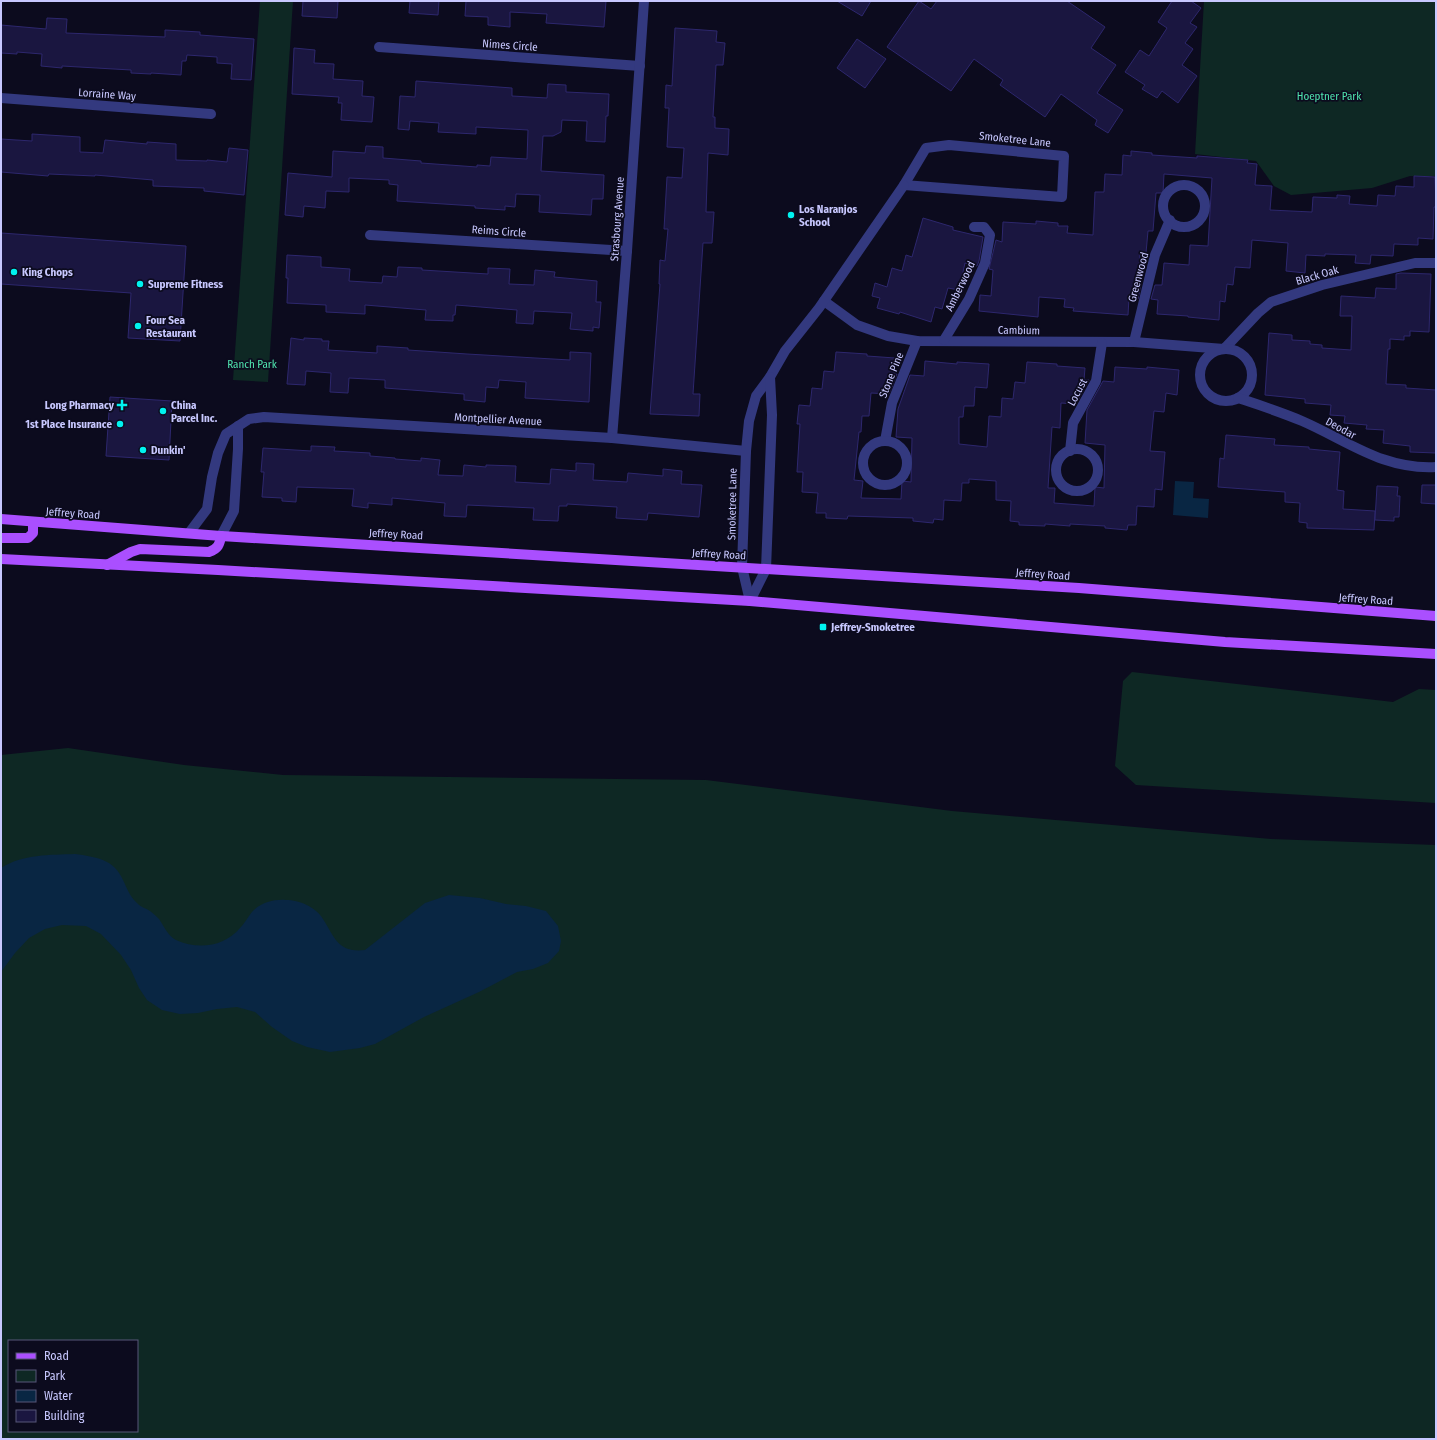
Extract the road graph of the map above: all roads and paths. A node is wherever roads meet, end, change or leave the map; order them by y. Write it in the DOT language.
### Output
graph roads {
  1 [pos="644,1"];
  2 [pos="379,47"];
  3 [pos="640,66"];
  4 [pos="1,98"];
  5 [pos="211,114"];
  6 [pos="904,186"];
  7 [pos="1170,220"];
  8 [pos="974,227"];
  9 [pos="370,234"];
  10 [pos="626,251"];
  11 [pos="1436,263"];
  12 [pos="824,301"];
  13 [pos="944,340"];
  14 [pos="918,341"];
  15 [pos="1134,342"];
  16 [pos="1102,343"];
  17 [pos="1224,349"];
  18 [pos="770,377"];
  19 [pos="1238,398"];
  20 [pos="238,426"];
  21 [pos="612,438"];
  22 [pos="886,441"];
  23 [pos="746,451"];
  24 [pos="1070,451"];
  25 [pos="1436,467"];
  26 [pos="1,519"];
  27 [pos="33,522"];
  28 [pos="189,534"];
  29 [pos="221,536"];
  30 [pos="1,538"];
  31 [pos="1,559"];
  32 [pos="108,565"];
  33 [pos="742,567"];
  34 [pos="766,569"];
  35 [pos="750,601"];
  36 [pos="1436,616"];
  37 [pos="1436,654"];
  1 -- 3 [label="street, Strasbourg Avenue"];
  2 -- 3 [label="street, Nimes Circle"];
  3 -- 10 [label="street, Strasbourg Avenue"];
  4 -- 5 [label="street, Lorraine Way"];
  6 -- 6 [label="street, Smoketree Lane"];
  6 -- 12 [label="street, Smoketree Lane"];
  7 -- 7 [label="street"];
  7 -- 15 [label="street, Greenwood"];
  8 -- 13 [label="street, Amberwood"];
  9 -- 10 [label="street, Reims Circle"];
  10 -- 21 [label="street, Strasbourg Avenue"];
  11 -- 17 [label="street, Black Oak"];
  12 -- 14 [label="street, Cambium"];
  12 -- 18 [label="street, Smoketree Lane"];
  13 -- 14 [label="street, Cambium"];
  13 -- 16 [label="street, Cambium"];
  14 -- 22 [label="street, Stone Pine"];
  15 -- 16 [label="street, Cambium"];
  15 -- 17 [label="street, Cambium"];
  16 -- 24 [label="street, Locust"];
  17 -- 19 [label="street"];
  17 -- 19 [label="street, Deodar"];
  18 -- 23 [label="street, Smoketree Lane"];
  18 -- 34 [label="street"];
  19 -- 25 [label="street, Deodar"];
  20 -- 21 [label="street, Montpellier Avenue"];
  20 -- 28 [label="street"];
  20 -- 29 [label="street"];
  21 -- 23 [label="street, Montpellier Avenue"];
  22 -- 22 [label="street"];
  23 -- 33 [label="street, Smoketree Lane"];
  24 -- 24 [label="street"];
  26 -- 27 [label="main road, Jeffrey Road"];
  27 -- 28 [label="main road, Jeffrey Road"];
  27 -- 30 [label="main road"];
  28 -- 29 [label="main road, Jeffrey Road"];
  29 -- 32 [label="main road"];
  29 -- 33 [label="main road, Jeffrey Road"];
  31 -- 32 [label="main road"];
  32 -- 35 [label="main road"];
  33 -- 34 [label="main road, Jeffrey Road"];
  33 -- 35 [label="street, Smoketree Lane"];
  34 -- 35 [label="street"];
  34 -- 36 [label="main road, Jeffrey Road"];
  35 -- 37 [label="main road"];
}
